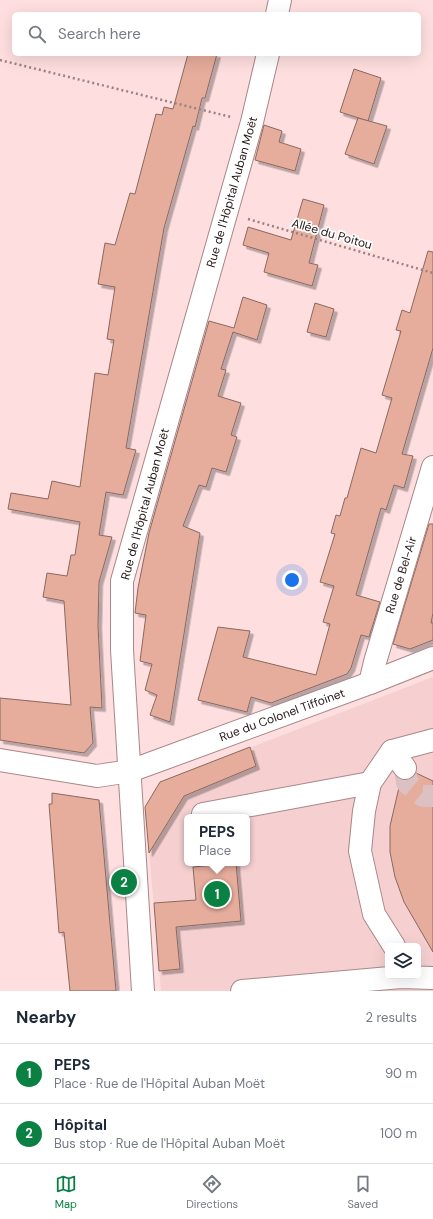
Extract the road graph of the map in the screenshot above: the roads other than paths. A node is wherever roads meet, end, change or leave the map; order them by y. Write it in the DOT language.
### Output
graph roads {
  1 [pos="280,0"];
  2 [pos="277,12"];
  3 [pos="268,56"];
  4 [pos="433,467"];
  5 [pos="433,658"];
  6 [pos="370,683"];
  7 [pos="433,740"];
  8 [pos="392,751"];
  9 [pos="0,760"];
  10 [pos="405,768"];
  11 [pos="130,771"];
  12 [pos="370,783"];
  13 [pos="203,814"];
  14 [pos="392,943"];
  15 [pos="433,978"];
  16 [pos="401,981"];
  17 [pos="143,991"];
  18 [pos="242,991"];
  1 -- 2 [label="main road"];
  3 -- 11 [label="main road, Rue de l'Hôpital Auban Moët"];
  4 -- 6 [label="main road, Rue de Bel-Air"];
  5 -- 6 [label="main road, Rue du Colonel Tiffoinet"];
  6 -- 11 [label="main road, Rue du Colonel Tiffoinet"];
  7 -- 8 [label="main road"];
  8 -- 10 [label="main road"];
  8 -- 12 [label="main road"];
  9 -- 11 [label="main road, Rue du Colonel Tiffoinet"];
  11 -- 17 [label="main road, Rue de l'Hôpital Auban Moët"];
  12 -- 13 [label="main road"];
  12 -- 14 [label="main road"];
  15 -- 16 [label="main road"];
  16 -- 18 [label="main road"];
}
